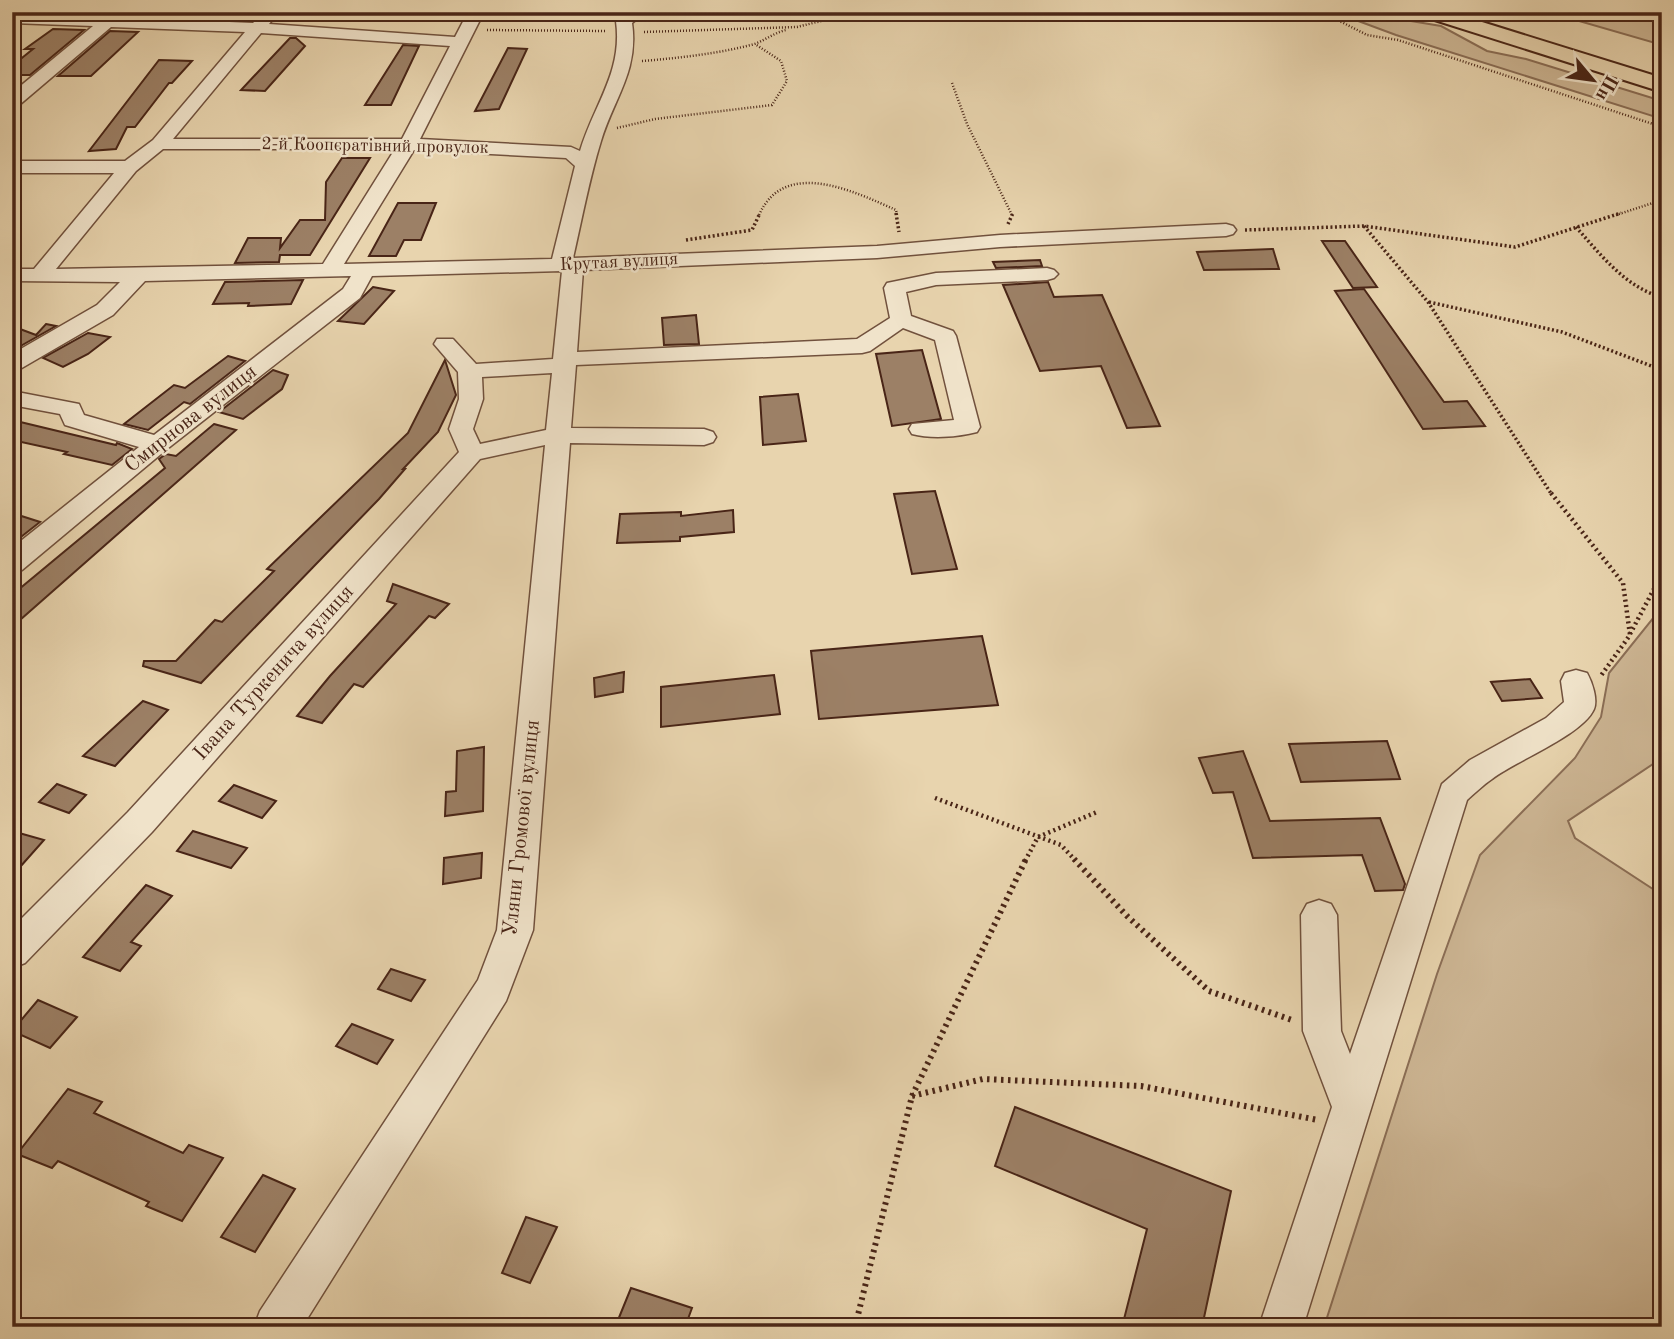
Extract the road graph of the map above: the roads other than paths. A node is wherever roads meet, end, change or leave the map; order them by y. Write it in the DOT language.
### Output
graph roads {
  1 [pos="272,12"];
  2 [pos="476,12"];
  3 [pos="637,12"];
  4 [pos="1429,12"];
  5 [pos="1463,12"];
  6 [pos="12,18"];
  7 [pos="106,23"];
  8 [pos="256,28"];
  9 [pos="459,43"];
  10 [pos="1662,73"];
  11 [pos="1662,85"];
  12 [pos="12,102"];
  13 [pos="159,144"];
  14 [pos="408,144"];
  15 [pos="585,165"];
  16 [pos="12,167"];
  17 [pos="129,167"];
  18 [pos="1226,230"];
  19 [pos="877,252"];
  20 [pos="567,265"];
  21 [pos="365,270"];
  22 [pos="329,272"];
  23 [pos="1047,274"];
  24 [pos="12,275"];
  25 [pos="39,276"];
  26 [pos="138,276"];
  27 [pos="895,288"];
  28 [pos="901,320"];
  29 [pos="445,344"];
  30 [pos="564,362"];
  31 [pos="12,364"];
  32 [pos="470,371"];
  33 [pos="12,398"];
  34 [pos="921,429"];
  35 [pos="558,435"];
  36 [pos="704,438"];
  37 [pos="158,444"];
  38 [pos="472,453"];
  39 [pos="12,563"];
  40 [pos="1578,693"];
  41 [pos="1319,915"];
  42 [pos="12,952"];
  43 [pos="1349,1117"];
  44 [pos="276,1327"];
  45 [pos="1281,1327"];
  1 -- 8 [label="street"];
  2 -- 9 [label="street"];
  3 -- 15 [label="street, Уляни Громової вулиця"];
  4 -- 11 [label="main road"];
  5 -- 10 [label="main road"];
  6 -- 7 [label="street"];
  7 -- 8 [label="street"];
  7 -- 12 [label="street"];
  8 -- 9 [label="street"];
  8 -- 13 [label="street"];
  9 -- 14 [label="street"];
  13 -- 14 [label="street, 2-й Коопєратівний провулок"];
  13 -- 17 [label="street"];
  14 -- 15 [label="street, 2-й Коопєратівний провулок"];
  14 -- 22 [label="street"];
  15 -- 20 [label="street, Уляни Громової вулиця"];
  16 -- 17 [label="street"];
  17 -- 25 [label="street"];
  18 -- 19 [label="street, Крутая вулиця"];
  19 -- 20 [label="street, Крутая вулиця"];
  19 -- 27 [label="street"];
  20 -- 21 [label="street, Крутая вулиця"];
  20 -- 30 [label="street, Уляни Громової вулиця"];
  21 -- 22 [label="street, Крутая вулиця"];
  21 -- 37 [label="street, Смирнова вулиця"];
  22 -- 26 [label="street, Крутая вулиця"];
  23 -- 27 [label="street"];
  24 -- 25 [label="street, Крутая вулиця"];
  25 -- 26 [label="street, Крутая вулиця"];
  26 -- 31 [label="street"];
  27 -- 28 [label="street"];
  28 -- 30 [label="street"];
  28 -- 34 [label="street"];
  29 -- 32 [label="street"];
  30 -- 32 [label="street"];
  30 -- 35 [label="street, Уляни Громової вулиця"];
  32 -- 38 [label="street"];
  33 -- 37 [label="street"];
  35 -- 36 [label="street"];
  35 -- 38 [label="street"];
  35 -- 44 [label="street, Уляни Громової вулиця"];
  37 -- 39 [label="street, Смирнова вулиця"];
  38 -- 42 [label="street, Івана Туркенича вулиця"];
  40 -- 43 [label="street"];
  41 -- 43 [label="street"];
  43 -- 45 [label="street"];
}
